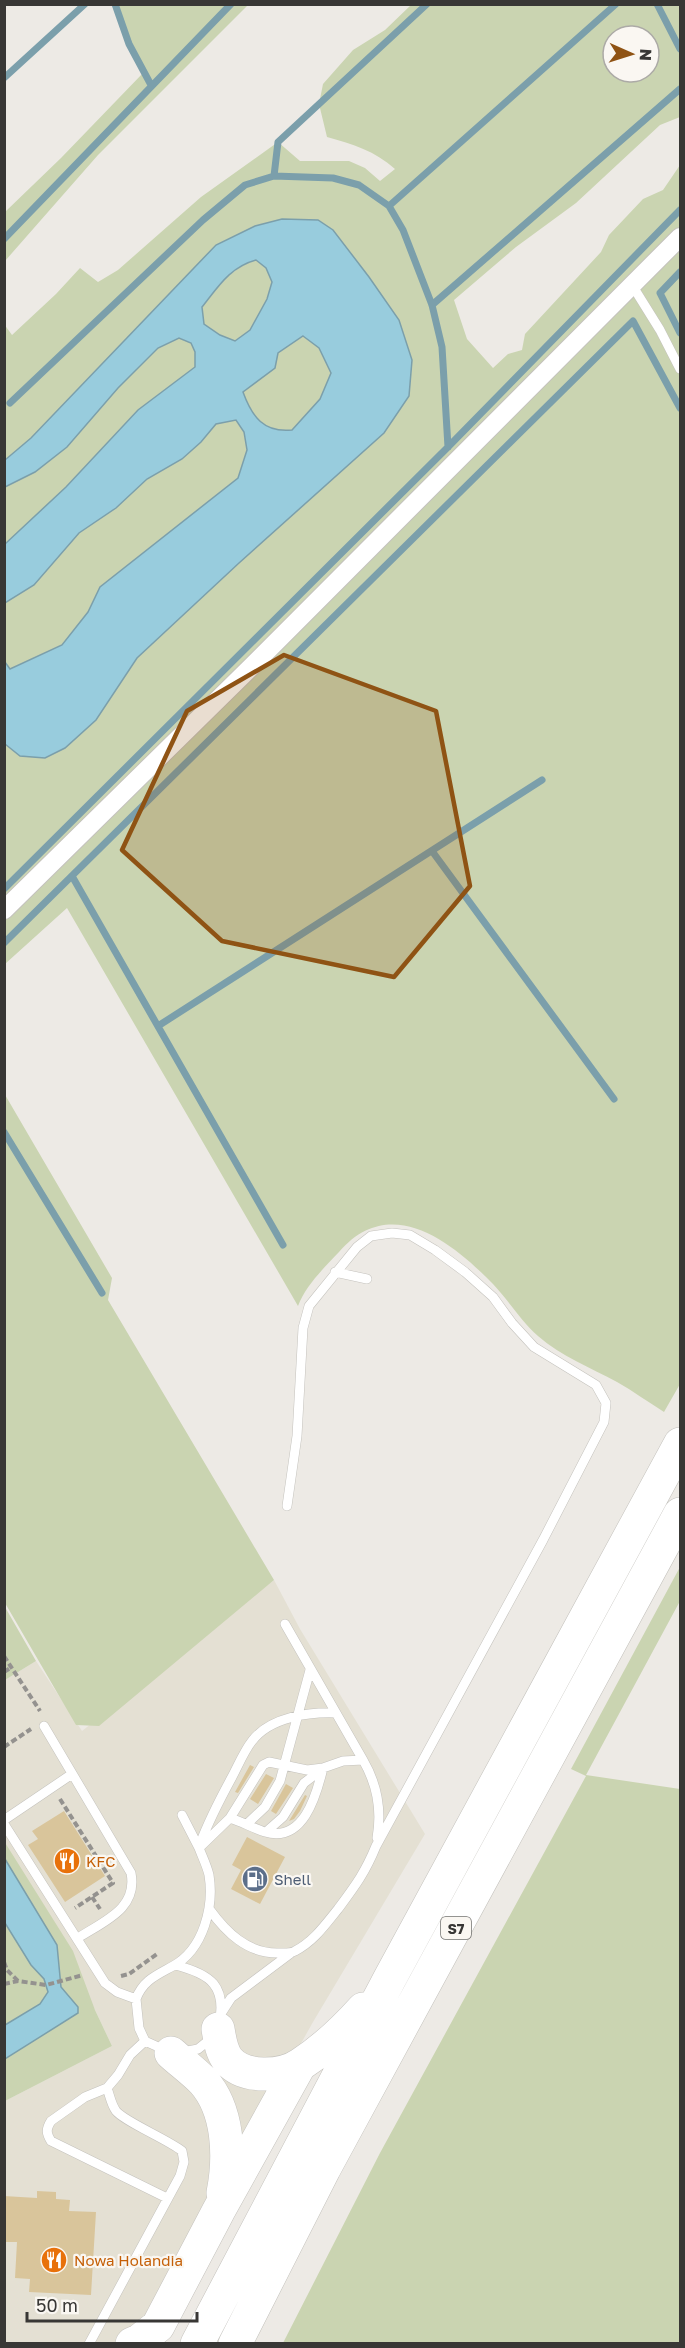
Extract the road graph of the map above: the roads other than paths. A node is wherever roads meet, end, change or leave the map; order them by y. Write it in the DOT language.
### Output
graph roads {
  1 [pos="681,237"];
  2 [pos="632,285"];
  3 [pos="681,369"];
  4 [pos="4,910"];
  5 [pos="335,1272"];
  6 [pos="367,1280"];
  7 [pos="681,1444"];
  8 [pos="287,1506"];
  9 [pos="681,1514"];
  10 [pos="285,1624"];
  11 [pos="309,1670"];
  12 [pos="336,1713"];
  13 [pos="298,1715"];
  14 [pos="43,1723"];
  15 [pos="363,1760"];
  16 [pos="286,1766"];
  17 [pos="323,1768"];
  18 [pos="72,1774"];
  19 [pos="182,1815"];
  20 [pos="230,1818"];
  21 [pos="4,1822"];
  22 [pos="247,1824"];
  23 [pos="266,1832"];
  24 [pos="376,1846"];
  25 [pos="199,1848"];
  26 [pos="210,1910"];
  27 [pos="78,1938"];
  28 [pos="291,1953"];
  29 [pos="175,1965"];
  30 [pos="390,1978"];
  31 [pos="136,1999"];
  32 [pos="220,2020"];
  33 [pos="158,2047"];
  34 [pos="299,2066"];
  35 [pos="107,2088"];
  36 [pos="167,2198"];
  37 [pos="219,2210"];
  38 [pos="146,2338"];
  39 [pos="89,2343"];
  40 [pos="197,2343"];
  41 [pos="235,2343"];
  1 -- 2 [label="street"];
  2 -- 3 [label="lane"];
  2 -- 4 [label="street"];
  5 -- 6 [label="lane"];
  5 -- 8 [label="lane"];
  5 -- 24 [label="lane"];
  7 -- 30 [label="highway, S7"];
  9 -- 41 [label="highway, S7"];
  10 -- 11 [label="lane"];
  11 -- 12 [label="lane"];
  11 -- 13 [label="lane"];
  12 -- 13 [label="lane"];
  12 -- 15 [label="lane"];
  13 -- 16 [label="lane"];
  13 -- 25 [label="lane"];
  14 -- 18 [label="lane"];
  15 -- 17 [label="lane"];
  15 -- 24 [label="lane"];
  16 -- 17 [label="lane"];
  16 -- 20 [label="lane"];
  16 -- 22 [label="lane"];
  17 -- 23 [label="lane"];
  17 -- 23 [label="lane"];
  18 -- 21 [label="lane"];
  18 -- 27 [label="lane"];
  19 -- 25 [label="lane"];
  20 -- 22 [label="lane"];
  20 -- 25 [label="lane"];
  21 -- 27 [label="lane"];
  22 -- 23 [label="lane"];
  24 -- 28 [label="lane"];
  25 -- 26 [label="lane"];
  26 -- 28 [label="lane"];
  26 -- 29 [label="lane"];
  27 -- 31 [label="lane"];
  28 -- 32 [label="lane"];
  29 -- 31 [label="lane"];
  29 -- 32 [label="lane"];
  30 -- 34 [label="highway"];
  30 -- 40 [label="highway, S7"];
  31 -- 33 [label="lane"];
  32 -- 33 [label="lane"];
  32 -- 34 [label="highway"];
  33 -- 35 [label="lane"];
  33 -- 37 [label="highway"];
  34 -- 37 [label="highway"];
  35 -- 36 [label="lane"];
  35 -- 36 [label="lane"];
  36 -- 39 [label="lane"];
  37 -- 38 [label="highway"];
}
